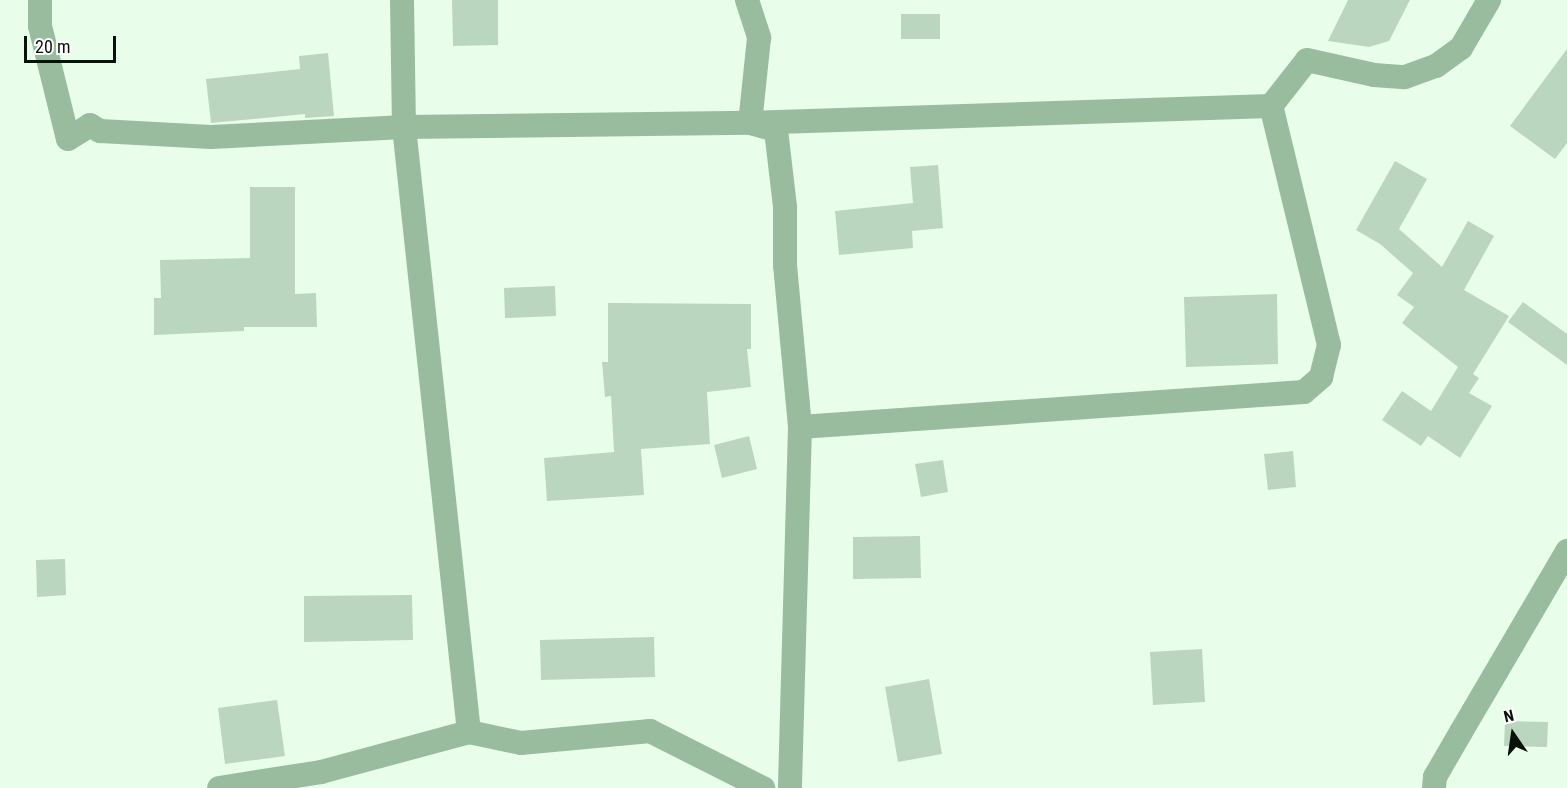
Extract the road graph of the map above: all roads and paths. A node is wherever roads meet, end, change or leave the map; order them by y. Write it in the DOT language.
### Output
graph roads {
  1 [pos="40,0"];
  2 [pos="402,0"];
  3 [pos="747,0"];
  4 [pos="1489,0"];
  5 [pos="1270,106"];
  6 [pos="750,123"];
  7 [pos="404,127"];
  8 [pos="800,427"];
  9 [pos="1567,551"];
  10 [pos="469,732"];
  11 [pos="219,788"];
  12 [pos="763,788"];
  13 [pos="790,788"];
  14 [pos="1434,788"];
  1 -- 7 [label="street"];
  2 -- 7 [label="street"];
  3 -- 6 [label="street"];
  4 -- 5 [label="street"];
  5 -- 6 [label="street"];
  5 -- 8 [label="street"];
  6 -- 7 [label="street"];
  6 -- 8 [label="street"];
  7 -- 10 [label="street"];
  8 -- 13 [label="street"];
  9 -- 14 [label="street"];
  10 -- 11 [label="street"];
  10 -- 12 [label="street"];
}
